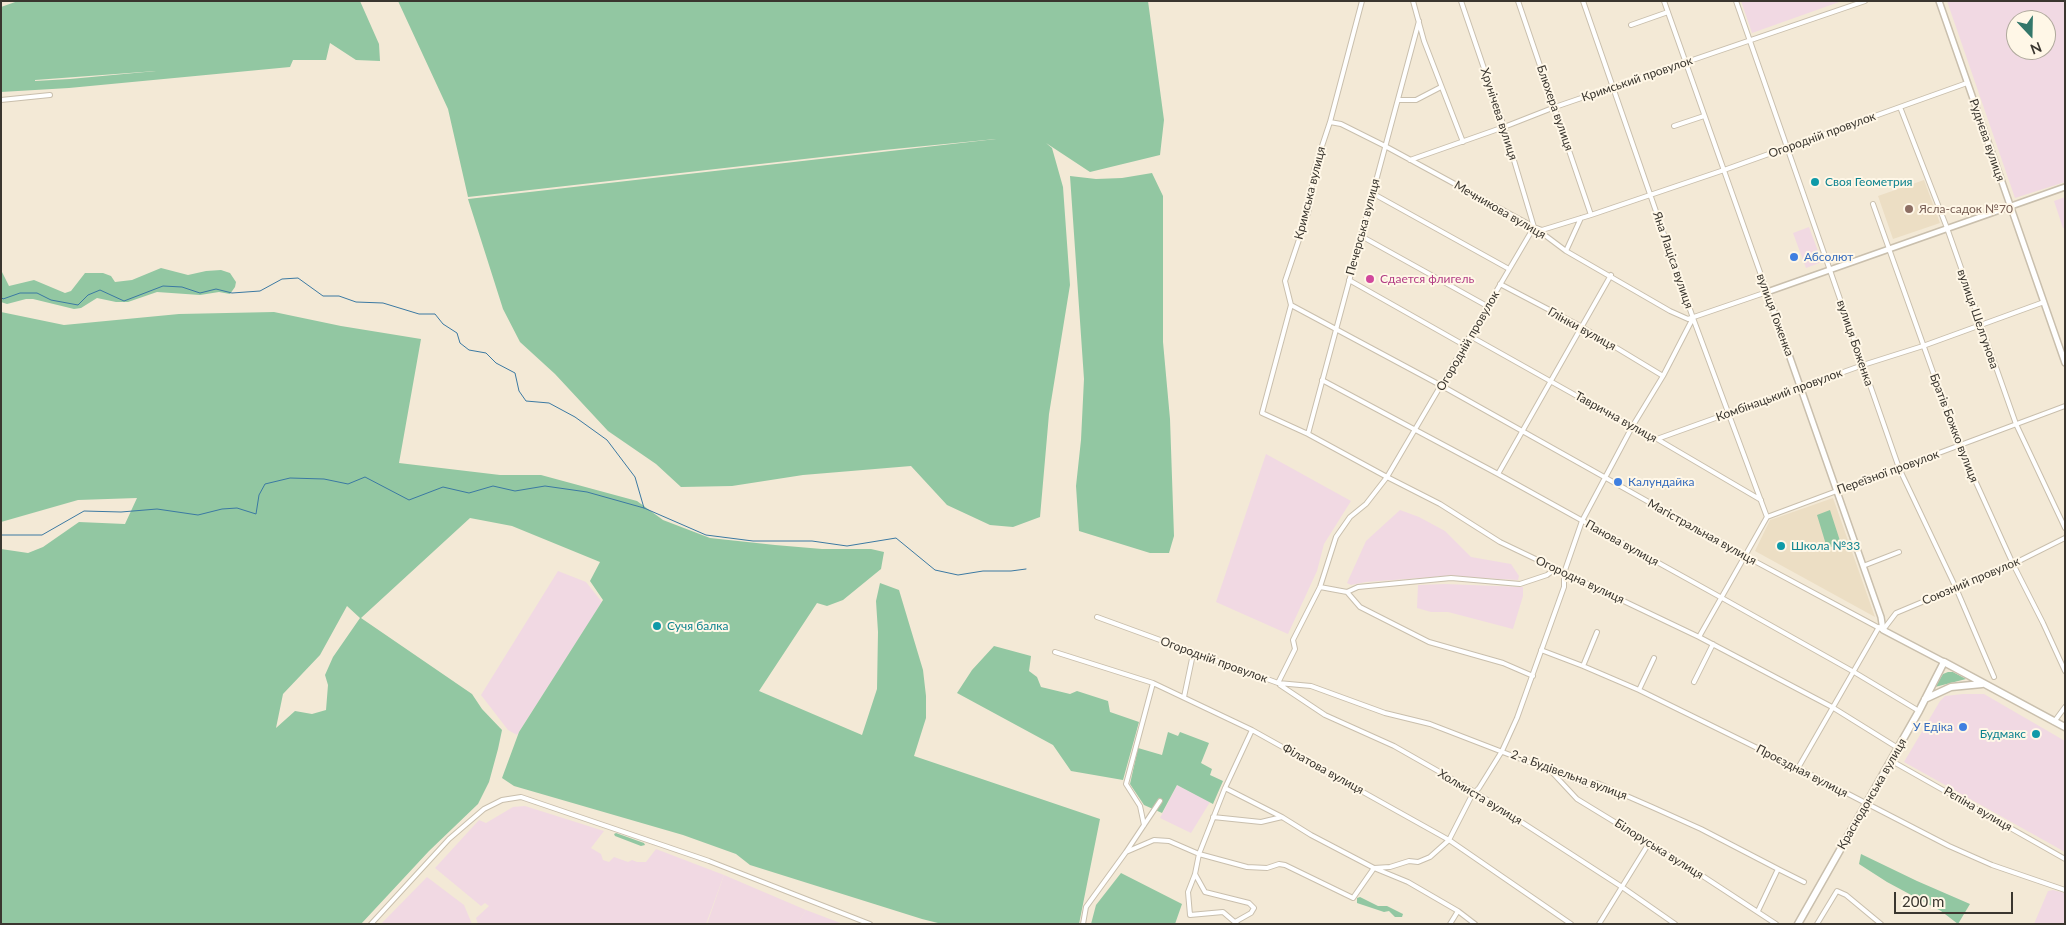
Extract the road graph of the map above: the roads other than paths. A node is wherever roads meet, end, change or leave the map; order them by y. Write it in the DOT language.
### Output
graph roads {
  1 [pos="1362,1"];
  2 [pos="1413,1"];
  3 [pos="1461,1"];
  4 [pos="1518,1"];
  5 [pos="1582,1"];
  6 [pos="1664,1"];
  7 [pos="1736,1"];
  8 [pos="1865,1"];
  9 [pos="1939,1"];
  10 [pos="1668,12"];
  11 [pos="1419,20"];
  12 [pos="1631,25"];
  13 [pos="1750,42"];
  14 [pos="1685,62"];
  15 [pos="1967,83"];
  16 [pos="1441,87"];
  17 [pos="1613,87"];
  18 [pos="50,95"];
  19 [pos="1,100"];
  20 [pos="1398,100"];
  21 [pos="1900,106"];
  22 [pos="1555,107"];
  23 [pos="1704,116"];
  24 [pos="1330,122"];
  25 [pos="1674,126"];
  26 [pos="1504,127"];
  27 [pos="1463,142"];
  28 [pos="1385,146"];
  29 [pos="1788,147"];
  30 [pos="1410,160"];
  31 [pos="1724,170"];
  32 [pos="2065,187"];
  33 [pos="1372,193"];
  34 [pos="1651,194"];
  35 [pos="1873,204"];
  36 [pos="2009,206"];
  37 [pos="1591,215"];
  38 [pos="1581,218"];
  39 [pos="1534,227"];
  40 [pos="1947,228"];
  41 [pos="1361,236"];
  42 [pos="1888,248"];
  43 [pos="1566,251"];
  44 [pos="1509,269"];
  45 [pos="1829,270"];
  46 [pos="1611,275"];
  47 [pos="1349,280"];
  48 [pos="1500,284"];
  49 [pos="1767,292"];
  50 [pos="2044,302"];
  51 [pos="1291,305"];
  52 [pos="1487,306"];
  53 [pos="1693,318"];
  54 [pos="1980,325"];
  55 [pos="1582,327"];
  56 [pos="1336,328"];
  57 [pos="1470,336"];
  58 [pos="1464,345"];
  59 [pos="1923,346"];
  60 [pos="2065,363"];
  61 [pos="1863,365"];
  62 [pos="1662,376"];
  63 [pos="1322,380"];
  64 [pos="1552,381"];
  65 [pos="1442,386"];
  66 [pos="1802,388"];
  67 [pos="2065,406"];
  68 [pos="1262,413"];
  69 [pos="1728,413"];
  70 [pos="2016,424"];
  71 [pos="1632,427"];
  72 [pos="1416,431"];
  73 [pos="1522,432"];
  74 [pos="1308,434"];
  75 [pos="1656,439"];
  76 [pos="1959,446"];
  77 [pos="1899,468"];
  78 [pos="1498,474"];
  79 [pos="1387,477"];
  80 [pos="1604,478"];
  81 [pos="1837,491"];
  82 [pos="1761,500"];
  83 [pos="1767,517"];
  84 [pos="1582,521"];
  85 [pos="2065,528"];
  86 [pos="2065,538"];
  87 [pos="1899,552"];
  88 [pos="1746,556"];
  89 [pos="2013,564"];
  90 [pos="1863,566"];
  91 [pos="1555,569"];
  92 [pos="1564,573"];
  93 [pos="1320,587"];
  94 [pos="1956,588"];
  95 [pos="1348,592"];
  96 [pos="1722,598"];
  97 [pos="1097,617"];
  98 [pos="1881,628"];
  99 [pos="1597,632"];
  100 [pos="1699,637"];
  101 [pos="1713,644"];
  102 [pos="1541,650"];
  103 [pos="1056,652"];
  104 [pos="1193,654"];
  105 [pos="1654,658"];
  106 [pos="1944,662"];
  107 [pos="1583,666"];
  108 [pos="2065,671"];
  109 [pos="1854,672"];
  110 [pos="1533,676"];
  111 [pos="1994,677"];
  112 [pos="1694,682"];
  113 [pos="1278,683"];
  114 [pos="1153,684"];
  115 [pos="1984,684"];
  116 [pos="1639,690"];
  117 [pos="1184,697"];
  118 [pos="1925,699"];
  119 [pos="2065,707"];
  120 [pos="1832,708"];
  121 [pos="1919,711"];
  122 [pos="2054,722"];
  123 [pos="2065,728"];
  124 [pos="1252,730"];
  125 [pos="1898,748"];
  126 [pos="1502,751"];
  127 [pos="1890,760"];
  128 [pos="1548,768"];
  129 [pos="1798,768"];
  130 [pos="1224,788"];
  131 [pos="1474,792"];
  132 [pos="1160,801"];
  133 [pos="1866,804"];
  134 [pos="1212,817"];
  135 [pos="1282,817"];
  136 [pos="1144,825"];
  137 [pos="1449,840"];
  138 [pos="1649,843"];
  139 [pos="1126,852"];
  140 [pos="1199,854"];
  141 [pos="2065,859"];
  142 [pos="1374,868"];
  143 [pos="1778,869"];
  144 [pos="1195,874"];
  145 [pos="1804,882"];
  146 [pos="1622,887"];
  147 [pos="2065,890"];
  148 [pos="1458,911"];
  149 [pos="1758,911"];
  150 [pos="1236,923"];
  151 [pos="371,924"];
  152 [pos="870,924"];
  153 [pos="1083,924"];
  154 [pos="1450,924"];
  155 [pos="1475,924"];
  156 [pos="1571,924"];
  157 [pos="1599,924"];
  158 [pos="1675,924"];
  159 [pos="1776,924"];
  160 [pos="1798,924"];
  161 [pos="1818,924"];
  162 [pos="1881,924"];
  1 -- 24 [label="street, Кримська вулиця"];
  2 -- 11 [label="street"];
  3 -- 26 [label="street, Хрунічева вулиця"];
  4 -- 22 [label="street, Блюхера вулиця"];
  5 -- 17 [label="street, Яна Лаціса вулиця"];
  6 -- 10 [label="street, вулиця Гоженка"];
  7 -- 13 [label="street, вулиця Боженка"];
  8 -- 13 [label="street, Кримський провулок"];
  9 -- 15 [label="street, Руднєва вулиця"];
  10 -- 12 [label="street"];
  10 -- 14 [label="street, вулиця Гоженка"];
  11 -- 16 [label="street"];
  11 -- 20 [label="street, Печерська вулиця"];
  13 -- 14 [label="street, Кримський провулок"];
  13 -- 29 [label="street, вулиця Боженка"];
  14 -- 17 [label="street, Кримський провулок"];
  14 -- 23 [label="street, вулиця Гоженка"];
  15 -- 21 [label="street, Огородній провулок"];
  15 -- 36 [label="street, Руднєва вулиця"];
  16 -- 20 [label="street"];
  16 -- 27 [label="street"];
  17 -- 22 [label="street, Кримський провулок"];
  17 -- 34 [label="street, Яна Лаціса вулиця"];
  18 -- 19 [label="street"];
  20 -- 28 [label="street, Печерська вулиця"];
  21 -- 29 [label="street, Огородній провулок"];
  21 -- 40 [label="street, вулиця Шелгунова"];
  22 -- 26 [label="street, Кримський провулок"];
  22 -- 37 [label="street, Блюхера вулиця"];
  23 -- 25 [label="street"];
  23 -- 31 [label="street, вулиця Гоженка"];
  24 -- 28 [label="street, Мечникова вулиця"];
  24 -- 51 [label="street, Кримська вулиця"];
  26 -- 27 [label="street, Кримський провулок"];
  26 -- 39 [label="street, Хрунічева вулиця"];
  27 -- 30 [label="street, Кримський провулок"];
  28 -- 30 [label="street, Мечникова вулиця"];
  28 -- 33 [label="street, Печерська вулиця"];
  29 -- 31 [label="street, Огородній провулок"];
  29 -- 45 [label="street, вулиця Боженка"];
  30 -- 39 [label="street, Мечникова вулиця"];
  31 -- 34 [label="street, Огородній провулок"];
  31 -- 49 [label="street, вулиця Гоженка"];
  32 -- 36 [label="street"];
  33 -- 41 [label="street, Печерська вулиця"];
  33 -- 44 [label="street"];
  34 -- 37 [label="street, Огородній провулок"];
  34 -- 53 [label="street, Яна Лаціса вулиця"];
  35 -- 42 [label="street, Братів Божко вулиця"];
  36 -- 40 [label="street"];
  36 -- 50 [label="street, Руднєва вулиця"];
  37 -- 38 [label="street, Огородній провулок"];
  38 -- 39 [label="street, Огородній провулок"];
  38 -- 43 [label="street"];
  39 -- 43 [label="street, Мечникова вулиця"];
  39 -- 44 [label="street, Огородній провулок"];
  40 -- 42 [label="street"];
  40 -- 54 [label="street, вулиця Шелгунова"];
  41 -- 47 [label="street, Печерська вулиця"];
  41 -- 52 [label="street"];
  42 -- 45 [label="street"];
  42 -- 59 [label="street, Братів Божко вулиця"];
  43 -- 46 [label="street, Мечникова вулиця"];
  44 -- 48 [label="street, Огородній провулок"];
  45 -- 49 [label="street"];
  45 -- 61 [label="street, вулиця Боженка"];
  46 -- 53 [label="street, Мечникова вулиця"];
  46 -- 55 [label="street"];
  47 -- 56 [label="street, Печерська вулиця"];
  47 -- 58 [label="street"];
  48 -- 52 [label="street, Огородній провулок"];
  48 -- 55 [label="street, Глінки вулиця"];
  49 -- 53 [label="street"];
  49 -- 66 [label="street, вулиця Гоженка"];
  50 -- 54 [label="street, Комбінацький провулок"];
  50 -- 60 [label="street, Руднєва вулиця"];
  51 -- 56 [label="street, Магістральная вулиця"];
  51 -- 68 [label="street, Кримська вулиця"];
  52 -- 57 [label="street, Огородній провулок"];
  53 -- 62 [label="street"];
  53 -- 69 [label="street, Яна Лаціса вулиця"];
  54 -- 59 [label="street, Комбінацький провулок"];
  54 -- 70 [label="street, вулиця Шелгунова"];
  55 -- 62 [label="street, Глінки вулиця"];
  55 -- 64 [label="street"];
  56 -- 63 [label="street, Печерська вулиця"];
  56 -- 65 [label="street, Магістральная вулиця"];
  57 -- 58 [label="street, Огородній провулок"];
  57 -- 64 [label="street, Таврична вулиця"];
  58 -- 65 [label="street, Огородній провулок"];
  59 -- 61 [label="street, Комбінацький провулок"];
  59 -- 76 [label="street, Братів Божко вулиця"];
  61 -- 66 [label="street, Комбінацький провулок"];
  61 -- 77 [label="street, вулиця Боженка"];
  62 -- 71 [label="street"];
  63 -- 72 [label="street, Панова вулиця"];
  63 -- 74 [label="street, Печерська вулиця"];
  64 -- 71 [label="street, Таврична вулиця"];
  64 -- 73 [label="street"];
  65 -- 72 [label="street, Огородній провулок"];
  65 -- 73 [label="street, Магістральная вулиця"];
  66 -- 69 [label="street, Комбінацький провулок"];
  66 -- 81 [label="street, вулиця Гоженка"];
  67 -- 70 [label="street, Переїзної провулок"];
  68 -- 74 [label="street, Огородна вулиця"];
  69 -- 75 [label="street, Комбінацький провулок"];
  69 -- 82 [label="street, Яна Лаціса вулиця"];
  70 -- 76 [label="street, Переїзної провулок"];
  70 -- 85 [label="street, вулиця Шелгунова"];
  71 -- 75 [label="street, Таврична вулиця"];
  71 -- 80 [label="street"];
  72 -- 78 [label="street, Панова вулиця"];
  72 -- 79 [label="street, Огородній провулок"];
  73 -- 78 [label="street"];
  73 -- 80 [label="street, Магістральная вулиця"];
  74 -- 79 [label="street, Огородна вулиця"];
  75 -- 82 [label="street, Таврична вулиця"];
  76 -- 77 [label="street, Переїзної провулок"];
  76 -- 89 [label="street, Братів Божко вулиця"];
  77 -- 81 [label="street, Переїзної провулок"];
  77 -- 94 [label="street, вулиця Боженка"];
  78 -- 84 [label="street, Панова вулиця"];
  79 -- 91 [label="street, Огородна вулиця"];
  79 -- 93 [label="street, Огородній провулок"];
  80 -- 84 [label="street"];
  80 -- 88 [label="street, Магістральная вулиця"];
  81 -- 83 [label="street, Переїзної провулок"];
  81 -- 90 [label="street, вулиця Гоженка"];
  82 -- 83 [label="street, Яна Лаціса вулиця"];
  83 -- 88 [label="street"];
  84 -- 92 [label="street"];
  84 -- 96 [label="street, Панова вулиця"];
  86 -- 89 [label="street, Союзний провулок"];
  87 -- 90 [label="street"];
  88 -- 96 [label="street"];
  88 -- 98 [label="street, Магістральная вулиця"];
  89 -- 94 [label="street, Союзний провулок"];
  89 -- 108 [label="street, Братів Божко вулиця"];
  90 -- 98 [label="street, вулиця Гоженка"];
  91 -- 92 [label="street, Огородна вулиця"];
  91 -- 95 [label="street"];
  92 -- 100 [label="street, Огородна вулиця"];
  92 -- 102 [label="street"];
  93 -- 95 [label="street"];
  93 -- 113 [label="street, Огородній провулок"];
  94 -- 98 [label="street, Союзний провулок"];
  94 -- 111 [label="street, вулиця Боженка"];
  95 -- 110 [label="street"];
  96 -- 100 [label="street"];
  96 -- 109 [label="street, Панова вулиця"];
  97 -- 104 [label="street, Огородній провулок"];
  98 -- 106 [label="street, Магістральная вулиця"];
  98 -- 109 [label="street, Союзний провулок"];
  99 -- 107 [label="street"];
  100 -- 101 [label="street, Огородна вулиця"];
  101 -- 112 [label="street"];
  101 -- 120 [label="street, Огородна вулиця"];
  102 -- 107 [label="street, Проєздная вулиця"];
  102 -- 110 [label="street"];
  103 -- 114 [label="street, Філатова вулиця"];
  104 -- 113 [label="street, Огородній провулок"];
  104 -- 117 [label="street"];
  105 -- 116 [label="street"];
  106 -- 115 [label="main road, Магістральная вулиця"];
  106 -- 118 [label="main road, Краснодонська вулиця"];
  107 -- 116 [label="street, Проєздная вулиця"];
  109 -- 120 [label="street, Союзний провулок"];
  109 -- 121 [label="street, Панова вулиця"];
  110 -- 126 [label="street"];
  113 -- 126 [label="street, 2-а Будівельна вулиця"];
  113 -- 131 [label="street, Холмиста вулиця"];
  114 -- 117 [label="street, Філатова вулиця"];
  114 -- 136 [label="street"];
  115 -- 118 [label="main road"];
  115 -- 122 [label="main road, Магістральная вулиця"];
  116 -- 129 [label="street, Проєздная вулиця"];
  117 -- 124 [label="street, Філатова вулиця"];
  118 -- 121 [label="main road, Краснодонська вулиця"];
  119 -- 122 [label="street"];
  120 -- 125 [label="street, Огородна вулиця"];
  120 -- 129 [label="street, Союзний провулок"];
  121 -- 125 [label="main road, Краснодонська вулиця"];
  122 -- 123 [label="main road"];
  124 -- 130 [label="street"];
  124 -- 137 [label="street, Філатова вулиця"];
  125 -- 127 [label="main road, Краснодонська вулиця"];
  126 -- 128 [label="street, 2-а Будівельна вулиця"];
  126 -- 131 [label="street"];
  127 -- 133 [label="main road, Краснодонська вулиця"];
  127 -- 141 [label="street, Рєпіна вулиця"];
  128 -- 138 [label="street, Білоруська вулиця"];
  128 -- 143 [label="street, 2-а Будівельна вулиця"];
  129 -- 133 [label="street, Проєздная вулиця"];
  130 -- 134 [label="street"];
  130 -- 135 [label="street"];
  131 -- 137 [label="street"];
  131 -- 146 [label="street, Холмиста вулиця"];
  132 -- 136 [label="street"];
  133 -- 147 [label="street, Проєздная вулиця"];
  133 -- 160 [label="main road, Краснодонська вулиця"];
  134 -- 135 [label="street"];
  134 -- 140 [label="street"];
  135 -- 142 [label="street"];
  136 -- 139 [label="street"];
  137 -- 142 [label="street"];
  137 -- 156 [label="street, Філатова вулиця"];
  138 -- 146 [label="street"];
  138 -- 149 [label="street, Білоруська вулиця"];
  139 -- 140 [label="street"];
  139 -- 153 [label="street"];
  140 -- 142 [label="street"];
  140 -- 144 [label="street"];
  142 -- 148 [label="street"];
  143 -- 145 [label="street, 2-а Будівельна вулиця"];
  143 -- 149 [label="street"];
  144 -- 150 [label="street"];
  144 -- 150 [label="street"];
  146 -- 157 [label="street"];
  146 -- 158 [label="street, Холмиста вулиця"];
  148 -- 154 [label="street"];
  148 -- 155 [label="street"];
  149 -- 159 [label="street, Білоруська вулиця"];
  151 -- 152 [label="street"];
  161 -- 162 [label="street"];
}
